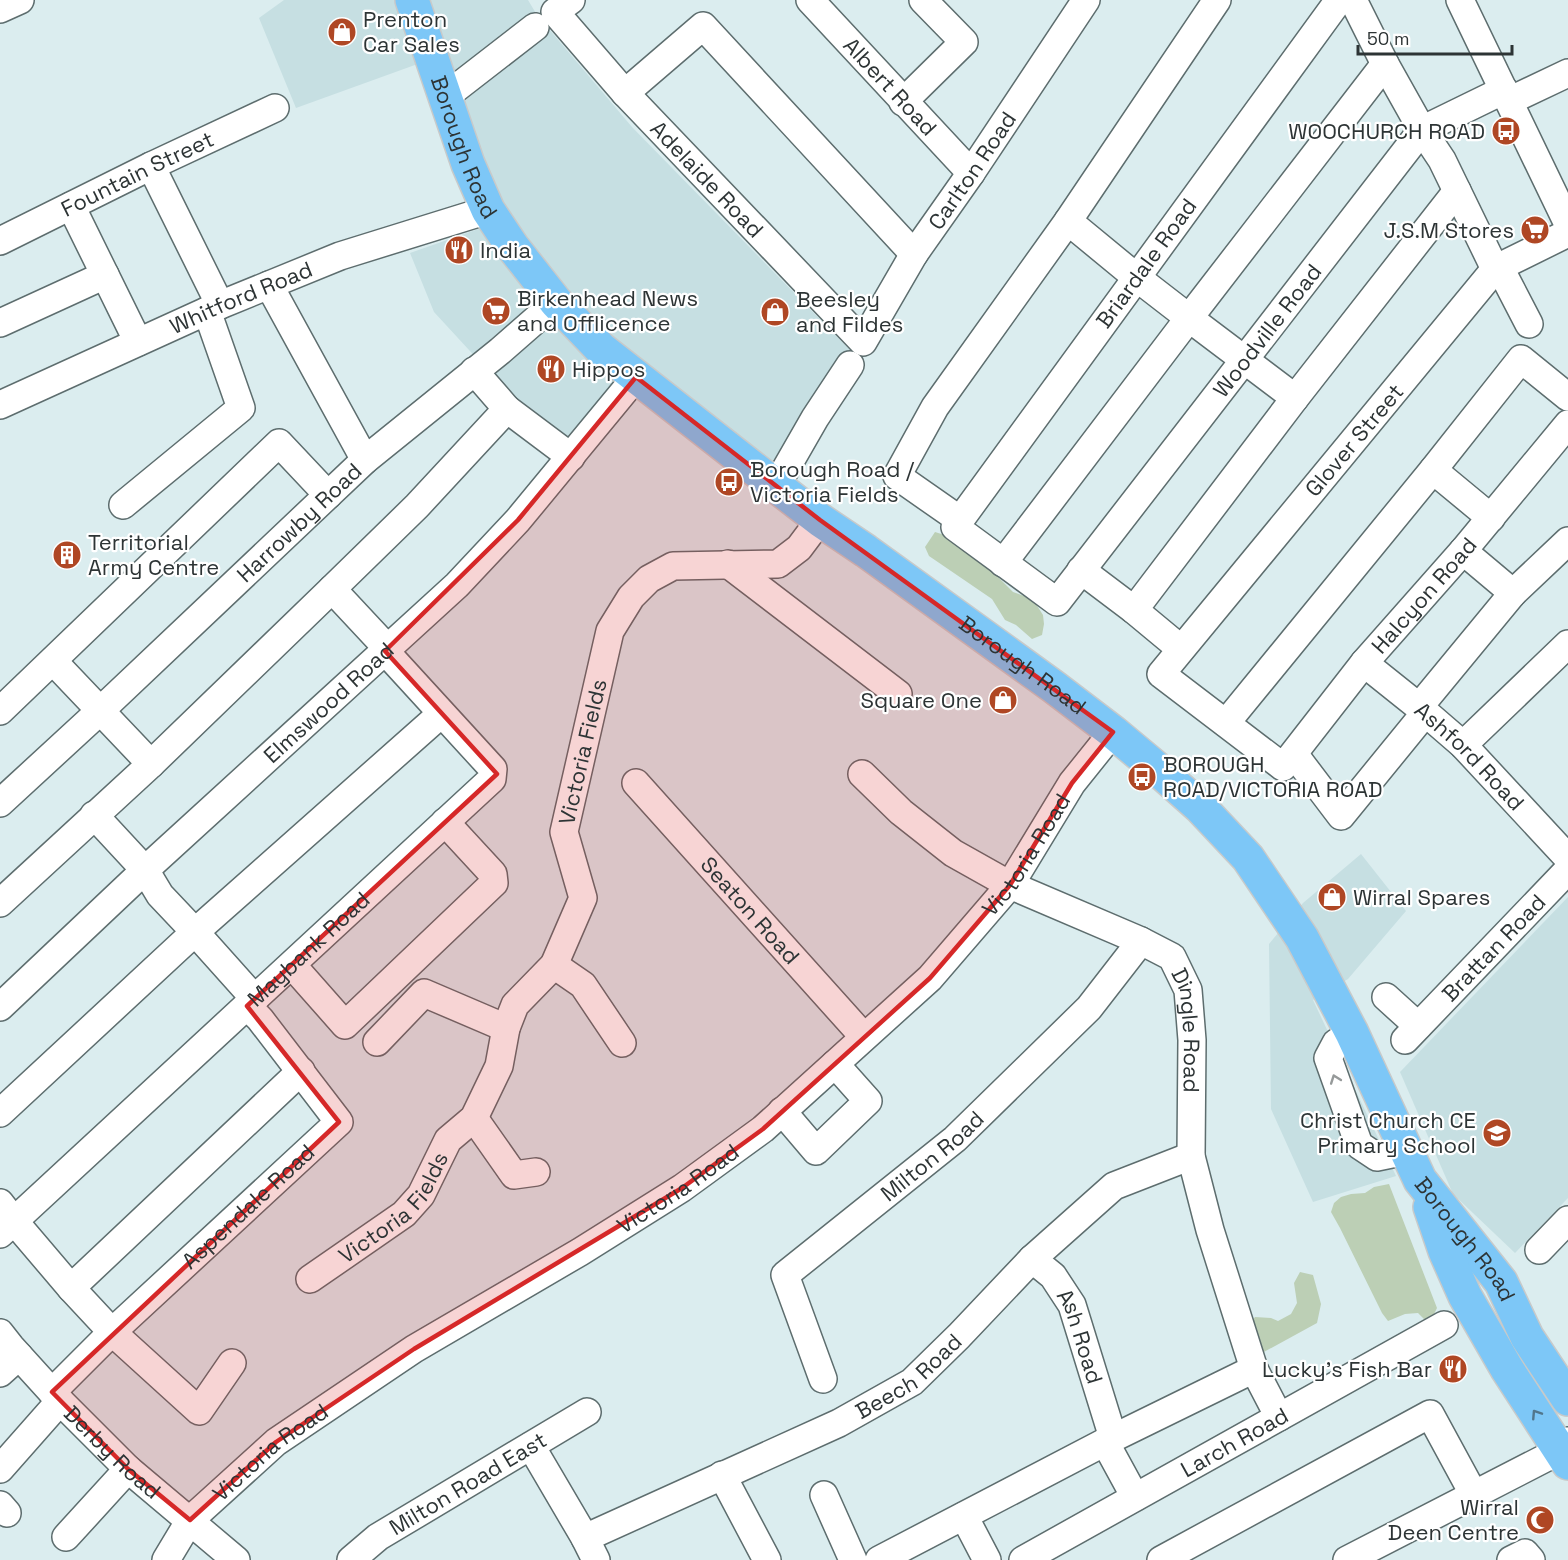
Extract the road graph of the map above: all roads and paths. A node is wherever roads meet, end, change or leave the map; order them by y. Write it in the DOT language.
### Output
graph roads {
  1 [pos="20,0"];
  2 [pos="412,0"];
  3 [pos="810,0"];
  4 [pos="923,0"];
  5 [pos="1086,0"];
  6 [pos="1217,0"];
  7 [pos="1460,0"];
  8 [pos="1340,1"];
  9 [pos="0,9"];
  10 [pos="554,13"];
  11 [pos="1385,64"];
  12 [pos="1568,73"];
  13 [pos="626,93"];
  14 [pos="1506,95"];
  15 [pos="446,96"];
  16 [pos="903,102"];
  17 [pos="275,108"];
  18 [pos="1422,130"];
  19 [pos="151,166"];
  20 [pos="971,173"];
  21 [pos="1457,191"];
  22 [pos="71,206"];
  23 [pos="488,210"];
  24 [pos="1068,221"];
  25 [pos="1568,224"];
  26 [pos="1568,232"];
  27 [pos="0,241"];
  28 [pos="915,254"];
  29 [pos="1497,269"];
  30 [pos="105,275"];
  31 [pos="1136,277"];
  32 [pos="269,285"];
  33 [pos="556,302"];
  34 [pos="214,308"];
  35 [pos="1189,318"];
  36 [pos="0,323"];
  37 [pos="1529,324"];
  38 [pos="138,342"];
  39 [pos="856,353"];
  40 [pos="1245,360"];
  41 [pos="474,371"];
  42 [pos="636,377"];
  43 [pos="1568,396"];
  44 [pos="1295,398"];
  45 [pos="0,405"];
  46 [pos="507,409"];
  47 [pos="1568,424"];
  48 [pos="571,457"];
  49 [pos="365,460"];
  50 [pos="1433,470"];
  51 [pos="776,486"];
  52 [pos="328,495"];
  53 [pos="123,505"];
  54 [pos="1491,518"];
  55 [pos="820,520"];
  56 [pos="957,523"];
  57 [pos="1568,540"];
  58 [pos="1462,551"];
  59 [pos="1003,563"];
  60 [pos="728,564"];
  61 [pos="1081,570"];
  62 [pos="332,589"];
  63 [pos="1513,594"];
  64 [pos="1134,610"];
  65 [pos="1568,644"];
  66 [pos="1181,649"];
  67 [pos="387,650"];
  68 [pos="53,661"];
  69 [pos="1364,663"];
  70 [pos="898,694"];
  71 [pos="100,710"];
  72 [pos="1422,710"];
  73 [pos="0,711"];
  74 [pos="441,714"];
  75 [pos="1226,723"];
  76 [pos="1113,732"];
  77 [pos="1463,745"];
  78 [pos="1288,761"];
  79 [pos="151,764"];
  80 [pos="862,774"];
  81 [pos="636,783"];
  82 [pos="0,803"];
  83 [pos="94,815"];
  84 [pos="445,822"];
  85 [pos="1568,858"];
  86 [pos="145,870"];
  87 [pos="1568,870"];
  88 [pos="1010,885"];
  89 [pos="0,903"];
  90 [pos="195,932"];
  91 [pos="1141,941"];
  92 [pos="292,965"];
  93 [pos="554,965"];
  94 [pos="1386,997"];
  95 [pos="251,1003"];
  96 [pos="0,1007"];
  97 [pos="506,1028"];
  98 [pos="864,1037"];
  99 [pos="377,1042"];
  100 [pos="622,1043"];
  101 [pos="835,1064"];
  102 [pos="301,1071"];
  103 [pos="782,1111"];
  104 [pos="0,1113"];
  105 [pos="474,1118"];
  106 [pos="1191,1156"];
  107 [pos="536,1172"];
  108 [pos="1420,1180"];
  109 [pos="5,1220"];
  110 [pos="1568,1220"];
  111 [pos="1539,1250"];
  112 [pos="1032,1258"];
  113 [pos="310,1279"];
  114 [pos="1501,1282"];
  115 [pos="71,1288"];
  116 [pos="1444,1325"];
  117 [pos="112,1332"];
  118 [pos="0,1333"];
  119 [pos="1568,1358"];
  120 [pos="232,1363"];
  121 [pos="10,1365"];
  122 [pos="1254,1369"];
  123 [pos="824,1379"];
  124 [pos="56,1397"];
  125 [pos="1568,1400"];
  126 [pos="587,1412"];
  127 [pos="1279,1417"];
  128 [pos="1108,1435"];
  129 [pos="531,1446"];
  130 [pos="1565,1452"];
  131 [pos="0,1469"];
  132 [pos="128,1470"];
  133 [pos="723,1475"];
  134 [pos="824,1495"];
  135 [pos="1474,1495"];
  136 [pos="1135,1497"];
  137 [pos="964,1516"];
  138 [pos="190,1520"];
  139 [pos="66,1537"];
  140 [pos="590,1549"];
  141 [pos="1195,1552"];
  142 [pos="1036,1557"];
  143 [pos="166,1560"];
  144 [pos="236,1560"];
  145 [pos="351,1560"];
  146 [pos="766,1560"];
  147 [pos="853,1560"];
  148 [pos="879,1560"];
  149 [pos="987,1560"];
  150 [pos="1161,1560"];
  151 [pos="1347,1560"];
  152 [pos="1511,1560"];
  153 [pos="1531,1560"];
  1 -- 9 [label="street"];
  2 -- 15 [label="highway, Borough Road"];
  3 -- 16 [label="street, Albert Road"];
  4 -- 16 [label="street"];
  5 -- 20 [label="street, Carlton Road"];
  6 -- 24 [label="street"];
  7 -- 14 [label="street"];
  8 -- 11 [label="street"];
  8 -- 31 [label="street, Briardale Road"];
  10 -- 13 [label="street, Adelaide Road"];
  10 -- 15 [label="street"];
  11 -- 18 [label="street"];
  11 -- 35 [label="street"];
  12 -- 14 [label="street, Woodville Road"];
  13 -- 28 [label="street"];
  13 -- 39 [label="street, Adelaide Road"];
  14 -- 18 [label="street, Woodville Road"];
  14 -- 25 [label="street"];
  15 -- 23 [label="highway, Borough Road"];
  16 -- 20 [label="street, Albert Road"];
  17 -- 19 [label="street, Fountain Street"];
  18 -- 21 [label="street"];
  18 -- 40 [label="street, Woodville Road"];
  19 -- 22 [label="street, Fountain Street"];
  19 -- 34 [label="street"];
  20 -- 28 [label="street, Carlton Road"];
  21 -- 29 [label="street"];
  21 -- 44 [label="street"];
  22 -- 27 [label="street, Fountain Street"];
  22 -- 30 [label="street"];
  23 -- 32 [label="street, Whitford Road"];
  23 -- 33 [label="highway, Borough Road"];
  24 -- 31 [label="street"];
  24 -- 56 [label="street"];
  26 -- 29 [label="street, Glover Street"];
  28 -- 39 [label="street, Carlton Road"];
  29 -- 37 [label="street"];
  29 -- 66 [label="street, Glover Street"];
  30 -- 36 [label="street"];
  30 -- 38 [label="street"];
  31 -- 35 [label="street"];
  31 -- 56 [label="street, Briardale Road"];
  32 -- 34 [label="street, Whitford Road"];
  32 -- 49 [label="street"];
  33 -- 41 [label="street, Harrowby Road"];
  33 -- 42 [label="highway, Borough Road"];
  34 -- 38 [label="street, Whitford Road"];
  34 -- 53 [label="street"];
  35 -- 40 [label="street"];
  35 -- 59 [label="street"];
  38 -- 45 [label="street, Whitford Road"];
  39 -- 51 [label="street, Carlton Road"];
  40 -- 44 [label="street"];
  40 -- 61 [label="street, Woodville Road"];
  41 -- 46 [label="street"];
  41 -- 49 [label="street, Harrowby Road"];
  42 -- 48 [label="street, Elmswood Road"];
  42 -- 51 [label="highway, Borough Road"];
  43 -- 50 [label="street"];
  44 -- 64 [label="street"];
  46 -- 48 [label="street"];
  46 -- 62 [label="street"];
  47 -- 54 [label="street, Halcyon Road"];
  48 -- 67 [label="street, Elmswood Road"];
  49 -- 52 [label="street, Harrowby Road"];
  50 -- 54 [label="street"];
  50 -- 75 [label="street"];
  51 -- 55 [label="highway, Borough Road"];
  52 -- 68 [label="street"];
  52 -- 71 [label="street, Harrowby Road"];
  54 -- 58 [label="street, Halcyon Road"];
  55 -- 60 [label="street, Victoria Fields"];
  55 -- 76 [label="highway, Borough Road"];
  56 -- 59 [label="street"];
  57 -- 63 [label="street"];
  58 -- 63 [label="street"];
  58 -- 69 [label="street, Halcyon Road"];
  59 -- 61 [label="street, Woodville Road"];
  60 -- 70 [label="street"];
  60 -- 93 [label="street, Victoria Fields"];
  61 -- 64 [label="street"];
  62 -- 67 [label="street, Maybank Road"];
  62 -- 79 [label="street"];
  63 -- 72 [label="street"];
  64 -- 66 [label="street"];
  65 -- 77 [label="street"];
  66 -- 75 [label="street, Glover Street"];
  67 -- 74 [label="street, Maybank Road"];
  67 -- 86 [label="street, Elmswood Road"];
  68 -- 71 [label="street"];
  68 -- 73 [label="street"];
  69 -- 72 [label="street, Ashford Road"];
  69 -- 78 [label="street, Halcyon Road"];
  71 -- 79 [label="street"];
  71 -- 82 [label="street, Harrowby Road"];
  72 -- 77 [label="street, Ashford Road"];
  72 -- 78 [label="street"];
  74 -- 84 [label="street, Maybank Road"];
  74 -- 90 [label="street"];
  75 -- 78 [label="street"];
  76 -- 88 [label="street, Victoria Road"];
  76 -- 108 [label="highway, Borough Road"];
  77 -- 85 [label="street, Ashford Road"];
  79 -- 83 [label="street"];
  80 -- 88 [label="street, Dingle Road"];
  81 -- 98 [label="street, Seaton Road"];
  83 -- 86 [label="street, Aspendale Road"];
  83 -- 89 [label="street"];
  84 -- 92 [label="street, Maybank Road"];
  84 -- 92 [label="street"];
  86 -- 90 [label="street, Aspendale Road"];
  86 -- 96 [label="street, Elmswood Road"];
  87 -- 94 [label="street, Brattan Road"];
  88 -- 91 [label="street, Dingle Road"];
  88 -- 98 [label="street, Victoria Road"];
  90 -- 95 [label="street, Aspendale Road"];
  90 -- 104 [label="street"];
  91 -- 106 [label="street, Dingle Road"];
  91 -- 123 [label="street, Milton Road"];
  92 -- 95 [label="street, Maybank Road"];
  93 -- 97 [label="street, Victoria Fields"];
  93 -- 100 [label="street"];
  95 -- 102 [label="street, Aspendale Road"];
  95 -- 109 [label="street, Maybank Road"];
  97 -- 99 [label="street"];
  97 -- 105 [label="street, Victoria Fields"];
  98 -- 101 [label="street, Victoria Road"];
  101 -- 103 [label="street, Victoria Road"];
  101 -- 103 [label="street"];
  102 -- 115 [label="street"];
  102 -- 117 [label="street, Aspendale Road"];
  103 -- 138 [label="street, Victoria Road"];
  105 -- 107 [label="street"];
  105 -- 113 [label="street, Victoria Fields"];
  106 -- 112 [label="street, Beech Road"];
  106 -- 122 [label="street, Dingle Road"];
  108 -- 114 [label="highway, Borough Road"];
  130 -- 108 [label="highway, one-way"];
  109 -- 115 [label="street"];
  110 -- 111 [label="street"];
  112 -- 128 [label="street, Ash Road"];
  112 -- 133 [label="street, Beech Road"];
  114 -- 119 [label="highway"];
  114 -- 125 [label="highway, Borough Road"];
  115 -- 117 [label="street"];
  116 -- 127 [label="street, Larch Road"];
  117 -- 120 [label="street"];
  117 -- 124 [label="street, Aspendale Road"];
  118 -- 121 [label="street, Derby Road"];
  121 -- 124 [label="street, Derby Road"];
  122 -- 127 [label="street, Dingle Road"];
  122 -- 128 [label="street"];
  124 -- 131 [label="street, Aspendale Road"];
  124 -- 132 [label="street, Derby Road"];
  126 -- 129 [label="street, Milton Road East"];
  127 -- 136 [label="street, Larch Road"];
  128 -- 136 [label="street, Ash Road"];
  128 -- 137 [label="street"];
  129 -- 140 [label="street"];
  129 -- 145 [label="street, Milton Road East"];
  130 -- 135 [label="street"];
  132 -- 138 [label="street, Derby Road"];
  132 -- 139 [label="street"];
  133 -- 140 [label="street, Beech Road"];
  133 -- 146 [label="street"];
  134 -- 147 [label="street"];
  135 -- 141 [label="street"];
  135 -- 151 [label="street"];
  136 -- 142 [label="street, Larch Road"];
  137 -- 148 [label="street"];
  137 -- 149 [label="street"];
  138 -- 143 [label="street, Victoria Road"];
  138 -- 144 [label="street, Derby Road"];
  141 -- 150 [label="street"];
  152 -- 153 [label="street"];
}
